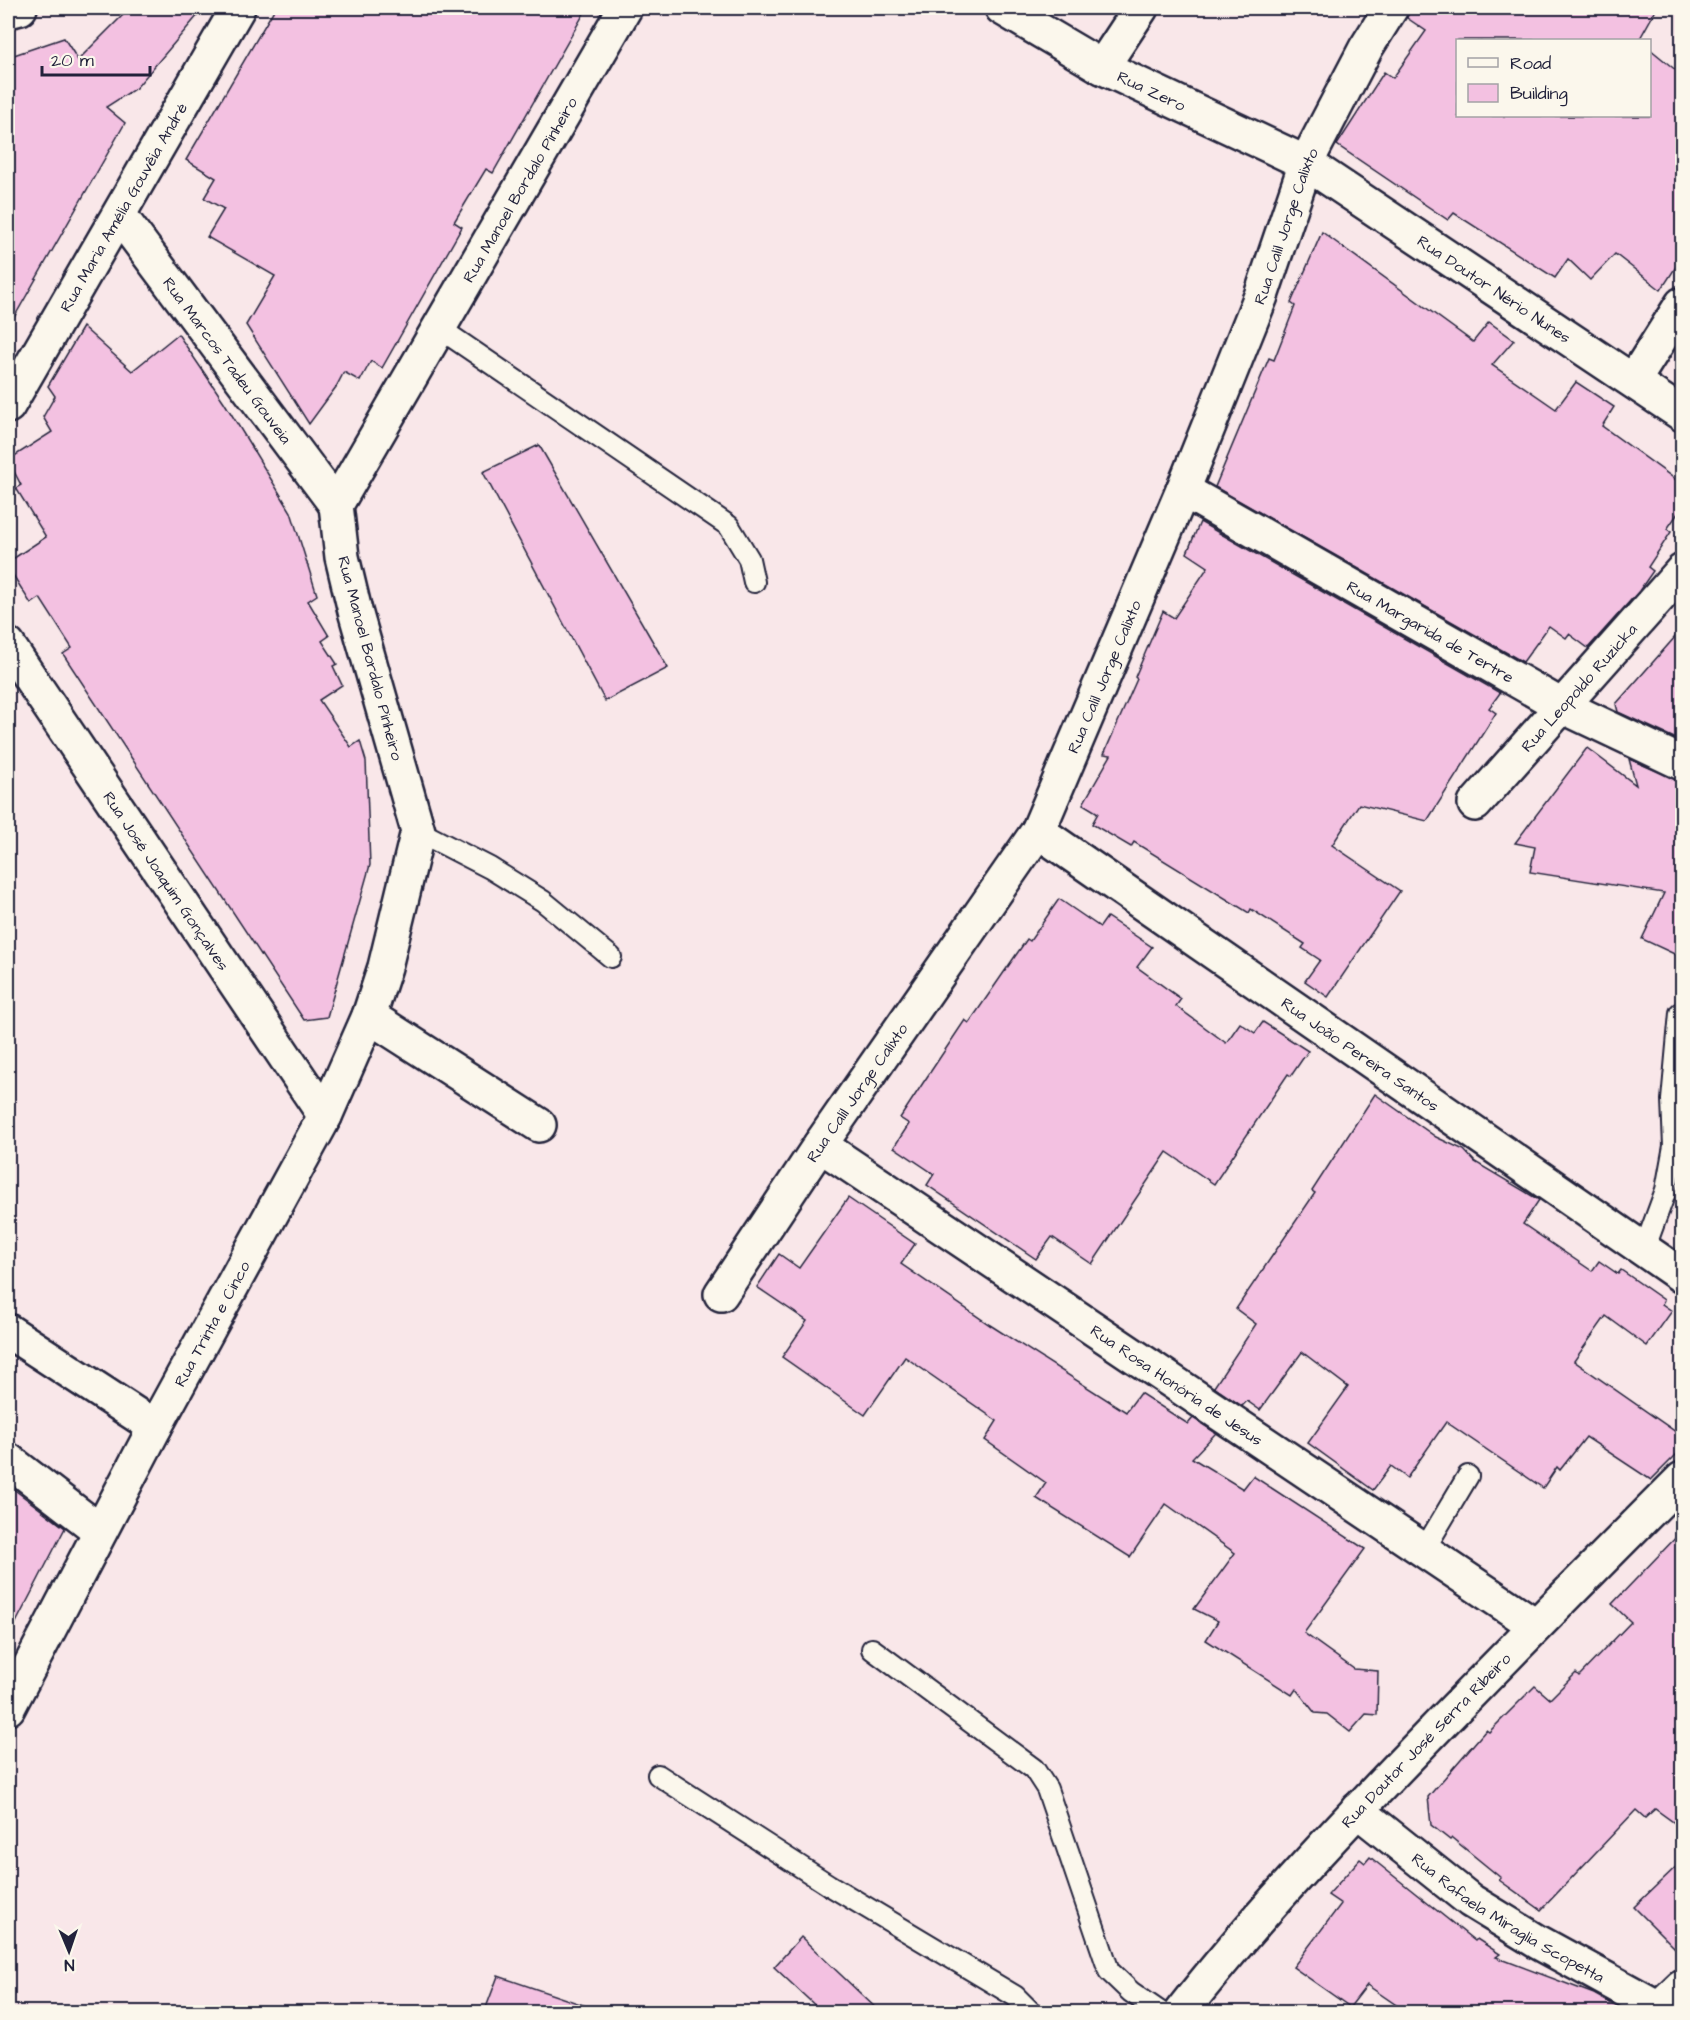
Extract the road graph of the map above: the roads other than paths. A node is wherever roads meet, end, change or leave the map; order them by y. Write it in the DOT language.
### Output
graph roads {
  1 [pos="20,8"];
  2 [pos="238,8"];
  3 [pos="625,8"];
  4 [pos="1002,8"];
  5 [pos="1141,8"];
  6 [pos="1391,8"];
  7 [pos="8,11"];
  8 [pos="1102,66"];
  9 [pos="1306,163"];
  10 [pos="120,216"];
  11 [pos="1683,304"];
  12 [pos="439,328"];
  13 [pos="1634,380"];
  14 [pos="8,406"];
  15 [pos="1683,414"];
  16 [pos="1183,490"];
  17 [pos="336,505"];
  18 [pos="1683,571"];
  19 [pos="754,582"];
  20 [pos="8,645"];
  21 [pos="1562,706"];
  22 [pos="1683,763"];
  23 [pos="1475,804"];
  24 [pos="418,831"];
  25 [pos="1038,831"];
  26 [pos="612,957"];
  27 [pos="1680,1013"];
  28 [pos="369,1016"];
  29 [pos="325,1116"];
  30 [pos="539,1125"];
  31 [pos="820,1145"];
  32 [pos="1644,1250"];
  33 [pos="1683,1276"];
  34 [pos="721,1294"];
  35 [pos="8,1331"];
  36 [pos="155,1427"];
  37 [pos="8,1460"];
  38 [pos="1468,1476"];
  39 [pos="1683,1479"];
  40 [pos="100,1531"];
  41 [pos="1424,1550"];
  42 [pos="1535,1625"];
  43 [pos="872,1649"];
  44 [pos="8,1708"];
  45 [pos="658,1775"];
  46 [pos="1358,1810"];
  47 [pos="1683,1986"];
  48 [pos="1660,2012"];
  49 [pos="1030,2013"];
  50 [pos="1160,2013"];
  51 [pos="1181,2013"];
  1 -- 7 [label="street"];
  2 -- 10 [label="street, Rua Maria Amélia Gouvêia André"];
  3 -- 12 [label="street, Rua Manoel Bordalo Pinheiro"];
  4 -- 8 [label="street, Rua Zero"];
  5 -- 8 [label="street"];
  6 -- 9 [label="street, Rua Calil Jorge Calixto"];
  8 -- 9 [label="street, Rua Zero"];
  9 -- 13 [label="street, Rua Doutor Nério Nunes"];
  9 -- 16 [label="street, Rua Calil Jorge Calixto"];
  10 -- 14 [label="street, Rua Maria Amélia Gouvêia André"];
  10 -- 17 [label="street, Rua Marcos Tadeu Gouveia"];
  11 -- 13 [label="street"];
  12 -- 17 [label="street, Rua Manoel Bordalo Pinheiro"];
  12 -- 19 [label="lane"];
  13 -- 15 [label="street, Rua Doutor Nério Nunes"];
  16 -- 21 [label="street, Rua Margarida de Tertre"];
  16 -- 25 [label="street, Rua Calil Jorge Calixto"];
  17 -- 24 [label="street, Rua Manoel Bordalo Pinheiro"];
  18 -- 21 [label="street, Rua Leopoldo Ruzicka"];
  20 -- 29 [label="street, Rua José Joaquim Gonçalves"];
  21 -- 22 [label="street, Rua Margarida de Tertre"];
  21 -- 23 [label="street, Rua Leopoldo Ruzicka"];
  24 -- 26 [label="lane"];
  24 -- 28 [label="street, Rua Manoel Bordalo Pinheiro"];
  25 -- 31 [label="street, Rua Calil Jorge Calixto"];
  25 -- 32 [label="street, Rua João Pereira Santos"];
  27 -- 32 [label="lane"];
  28 -- 29 [label="street, Rua Manoel Bordalo Pinheiro"];
  28 -- 30 [label="street"];
  29 -- 36 [label="street, Rua Trinta e Cinco"];
  31 -- 34 [label="street, Rua Calil Jorge Calixto"];
  31 -- 41 [label="street, Rua Rosa Honória de Jesus"];
  32 -- 33 [label="street, Rua João Pereira Santos"];
  35 -- 36 [label="street"];
  36 -- 40 [label="street, Rua Trinta e Cinco"];
  37 -- 40 [label="street"];
  38 -- 41 [label="lane"];
  39 -- 42 [label="street, Rua Doutor José Serra Ribeiro"];
  40 -- 44 [label="street, Rua Trinta e Cinco"];
  41 -- 42 [label="street, Rua Rosa Honória de Jesus"];
  42 -- 46 [label="street, Rua Doutor José Serra Ribeiro"];
  43 -- 50 [label="lane"];
  45 -- 49 [label="lane"];
  46 -- 48 [label="street, Rua Rafaela Miraglia Scopetta"];
  46 -- 51 [label="street, Rua Doutor José Serra Ribeiro"];
  47 -- 48 [label="street"];
}
